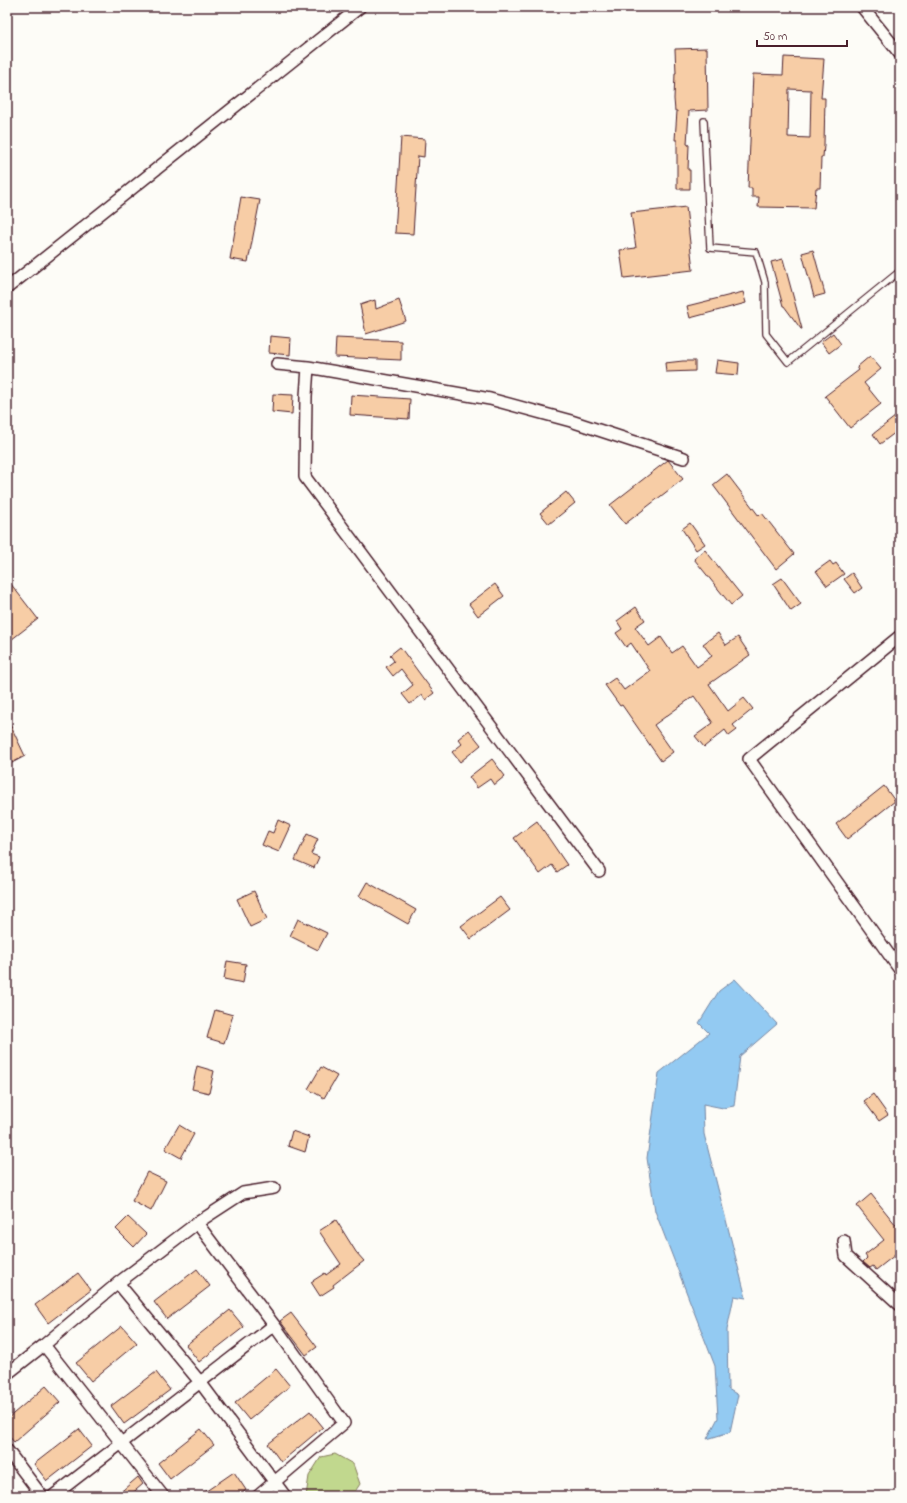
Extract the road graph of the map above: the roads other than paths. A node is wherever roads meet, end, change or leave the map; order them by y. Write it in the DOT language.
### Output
graph roads {
  1 [pos="360,7"];
  2 [pos="862,7"];
  3 [pos="900,54"];
  4 [pos="704,121"];
  5 [pos="900,271"];
  6 [pos="7,288"];
  7 [pos="277,364"];
  8 [pos="308,367"];
  9 [pos="684,458"];
  10 [pos="900,636"];
  11 [pos="599,871"];
  12 [pos="900,970"];
  13 [pos="274,1188"];
  14 [pos="197,1223"];
  15 [pos="844,1241"];
  16 [pos="118,1283"];
  17 [pos="900,1305"];
  18 [pos="274,1325"];
  19 [pos="44,1345"];
  20 [pos="7,1374"];
  21 [pos="200,1382"];
  22 [pos="122,1443"];
  23 [pos="7,1450"];
  24 [pos="275,1483"];
  25 [pos="42,1496"];
  26 [pos="53,1496"];
  27 [pos="163,1496"];
  28 [pos="258,1496"];
  29 [pos="285,1496"];
  1 -- 6 [label="street"];
  2 -- 3 [label="street"];
  4 -- 5 [label="lane"];
  7 -- 8 [label="street"];
  8 -- 9 [label="street"];
  8 -- 11 [label="street"];
  10 -- 12 [label="street"];
  13 -- 14 [label="street"];
  14 -- 16 [label="street"];
  14 -- 18 [label="street"];
  15 -- 17 [label="street"];
  16 -- 19 [label="street"];
  16 -- 21 [label="street"];
  18 -- 21 [label="street"];
  18 -- 24 [label="street"];
  19 -- 20 [label="street"];
  19 -- 22 [label="street"];
  21 -- 22 [label="street"];
  21 -- 24 [label="street"];
  22 -- 26 [label="street"];
  22 -- 27 [label="street"];
  23 -- 25 [label="street"];
  24 -- 28 [label="street"];
  24 -- 29 [label="street"];
}
